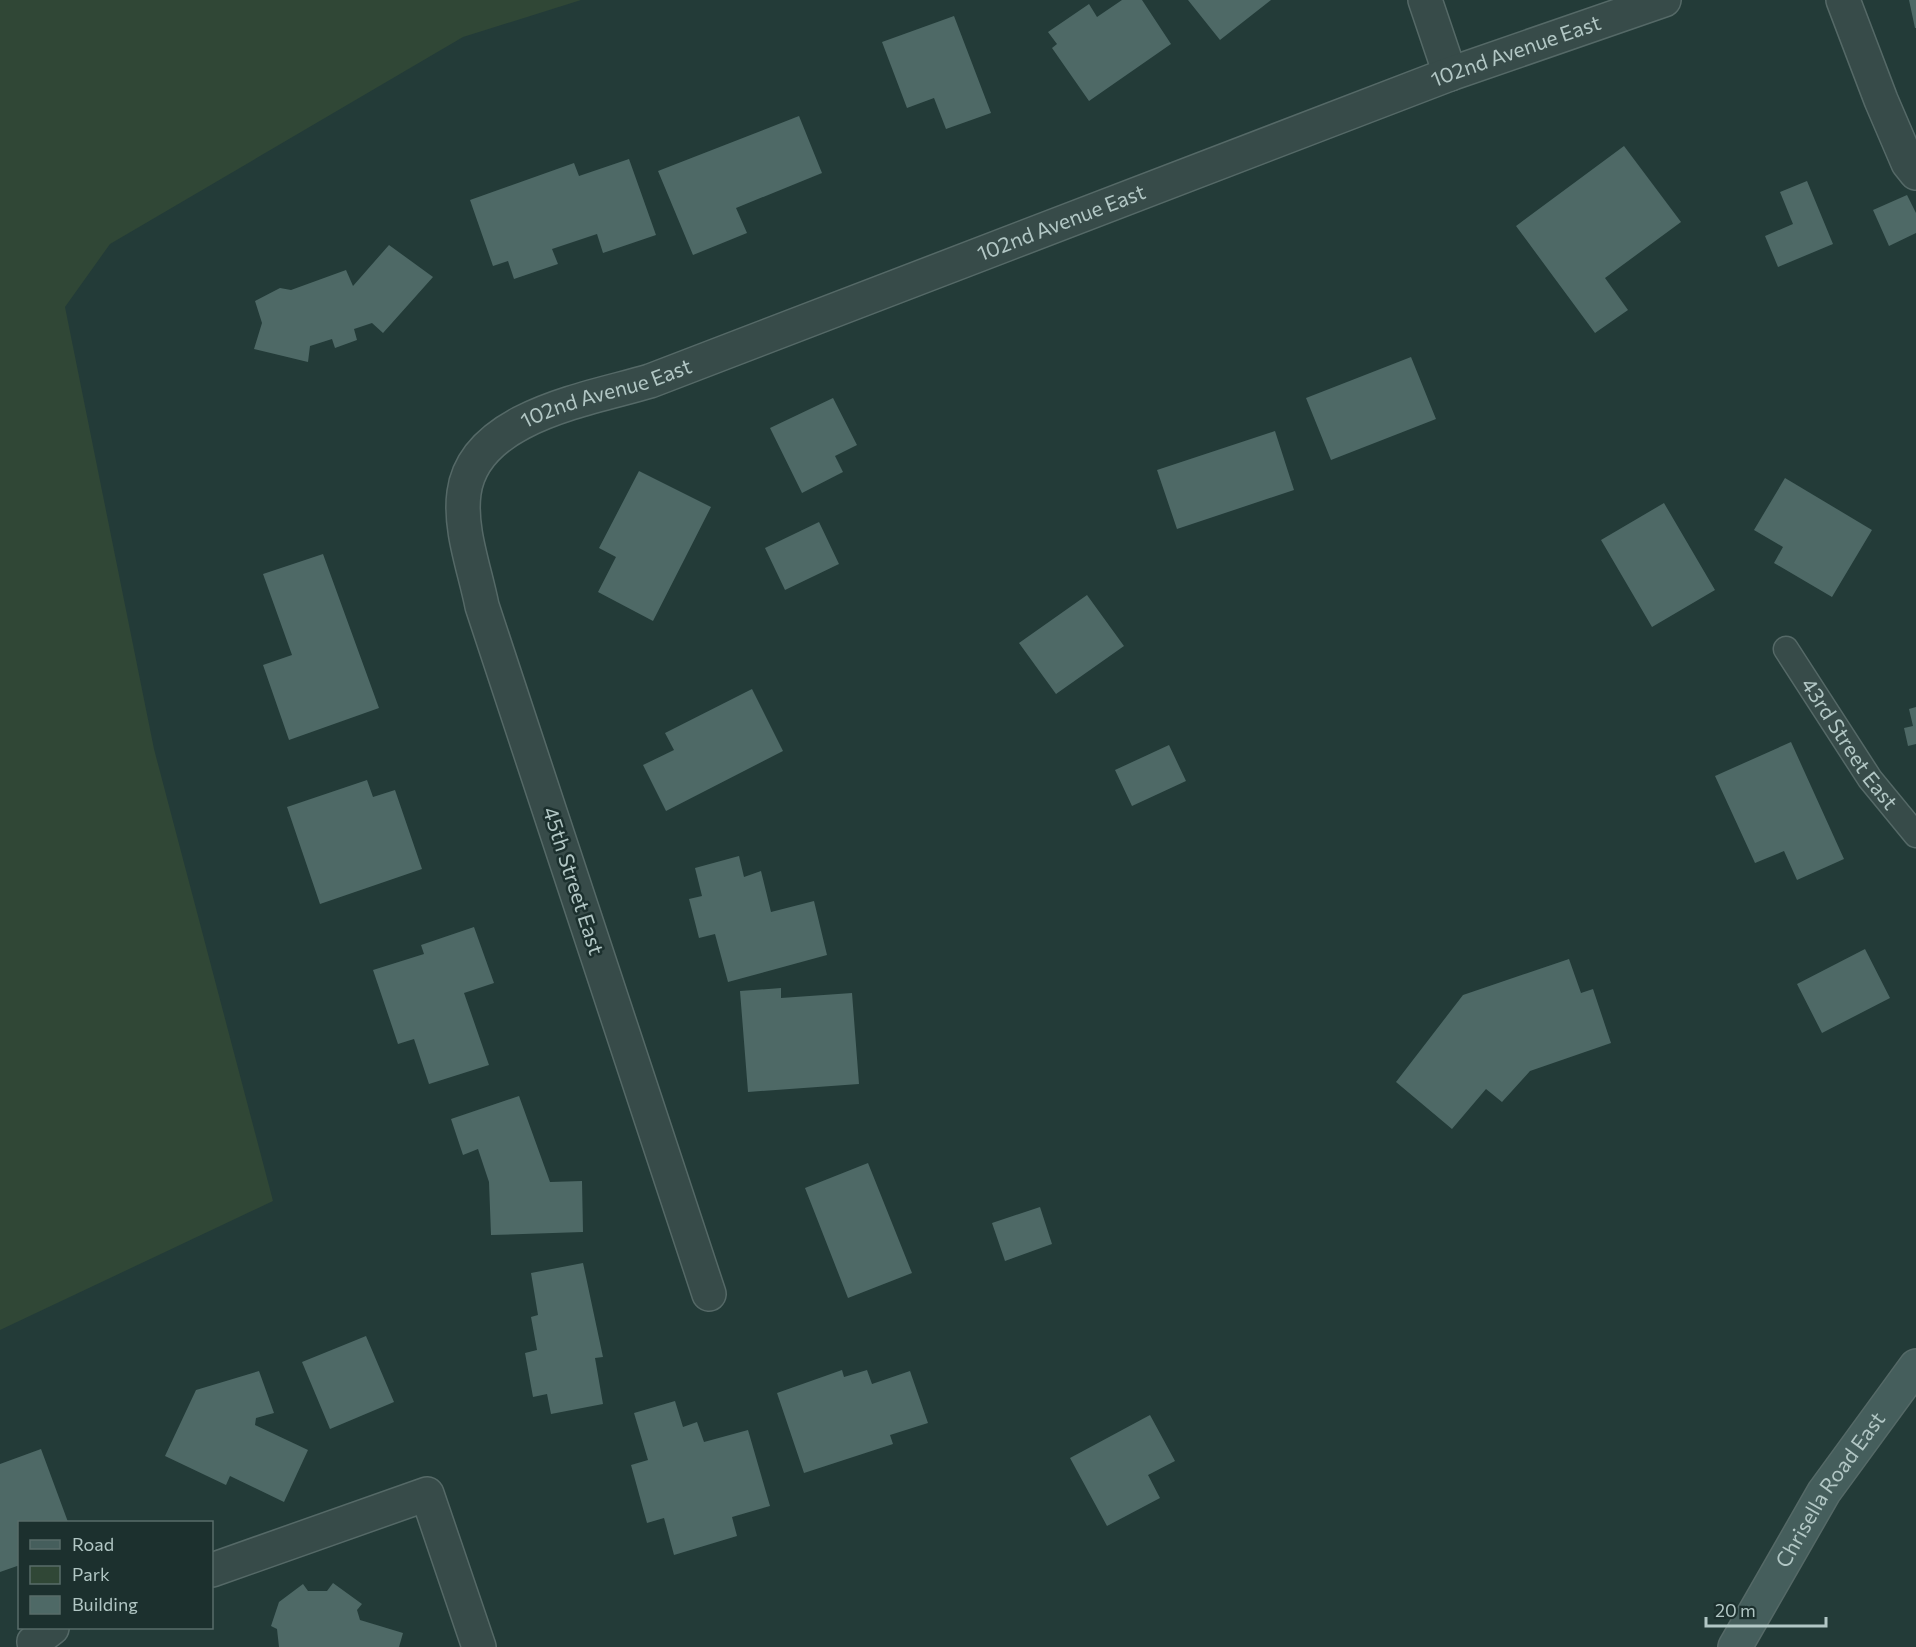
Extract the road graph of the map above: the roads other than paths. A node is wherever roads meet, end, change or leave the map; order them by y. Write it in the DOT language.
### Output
graph roads {
  1 [pos="1425,0"];
  2 [pos="1664,0"];
  3 [pos="1843,0"];
  4 [pos="1450,74"];
  5 [pos="1916,173"];
  6 [pos="474,464"];
  7 [pos="1786,649"];
  8 [pos="1916,835"];
  9 [pos="709,1294"];
  10 [pos="1916,1366"];
  11 [pos="213,1570"];
  12 [pos="51,1629"];
  13 [pos="35,1647"];
  14 [pos="479,1647"];
  15 [pos="1735,1647"];
  1 -- 4 [label="street"];
  2 -- 4 [label="street, 102nd Avenue East"];
  3 -- 5 [label="street"];
  4 -- 6 [label="street, 102nd Avenue East"];
  6 -- 9 [label="street, 45th Street East"];
  7 -- 8 [label="lane, 43rd Street East"];
  10 -- 15 [label="street, Chrisella Road East"];
  11 -- 14 [label="street"];
  12 -- 13 [label="street"];
}
